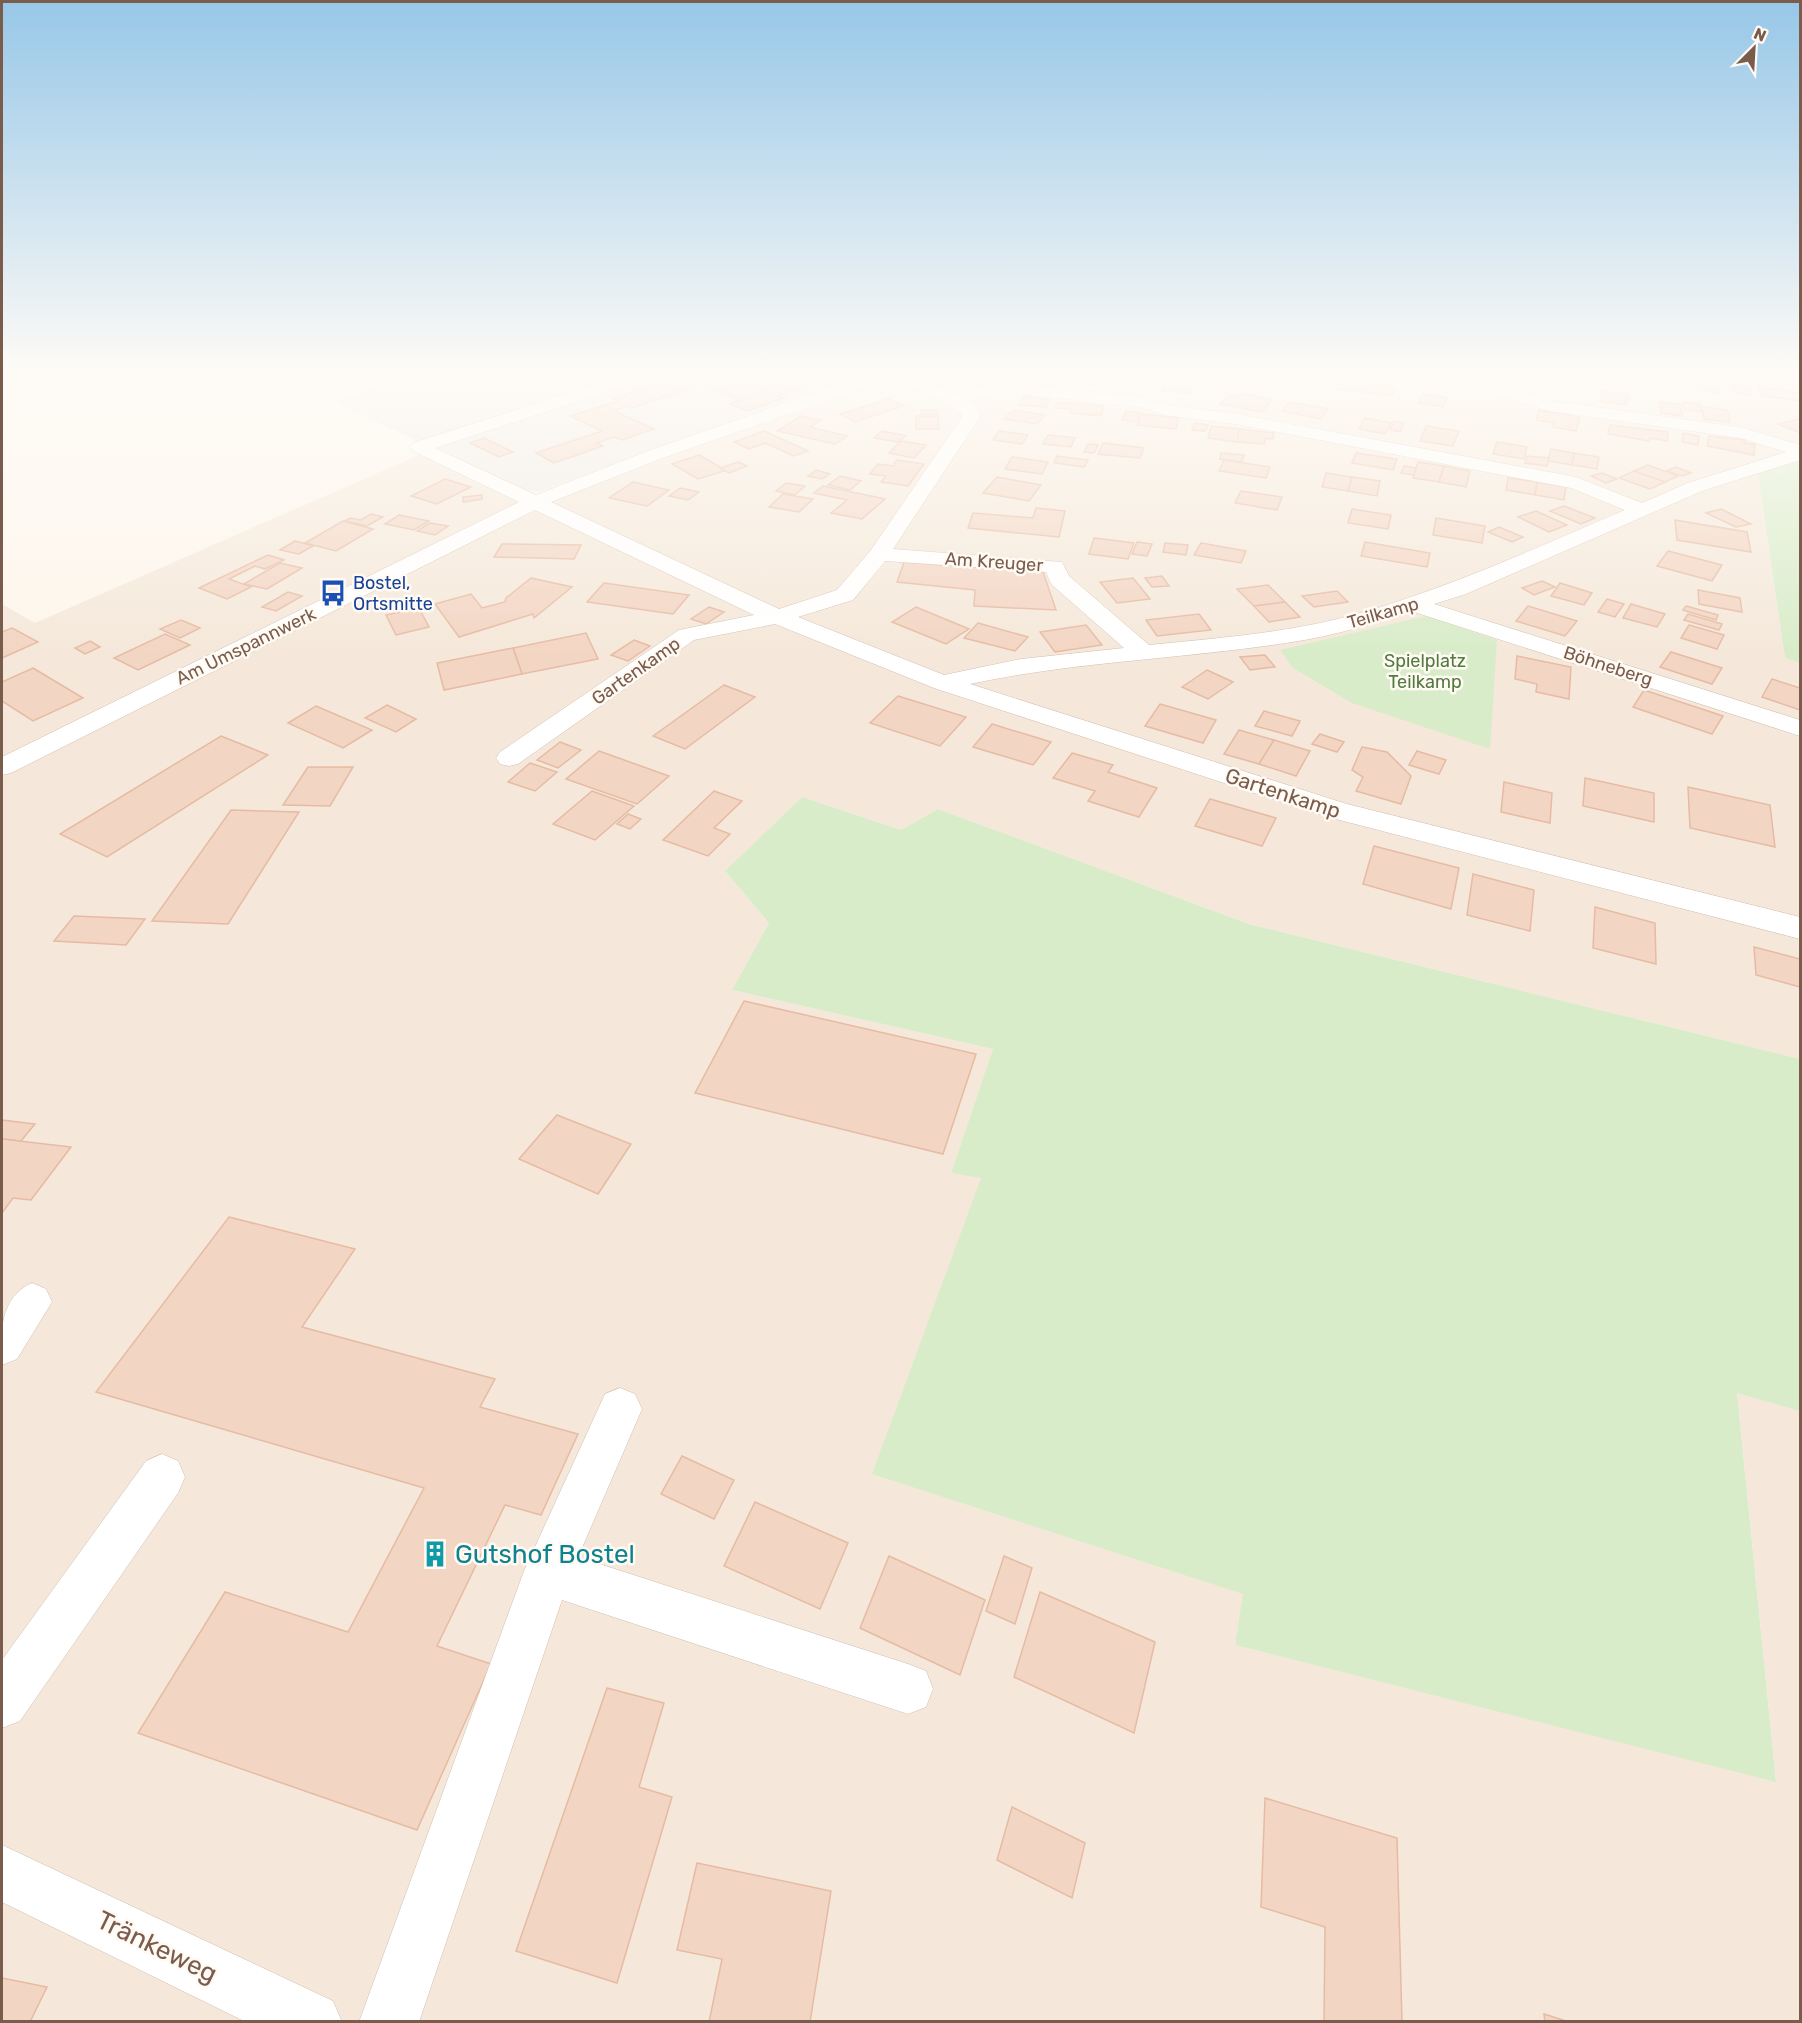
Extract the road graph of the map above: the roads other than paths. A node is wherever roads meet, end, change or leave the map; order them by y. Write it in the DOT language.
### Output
graph roads {
  1 [pos="459,466"];
  2 [pos="625,466"];
  3 [pos="938,466"];
  4 [pos="1488,466"];
  5 [pos="1759,466"];
  6 [pos="535,502"];
  7 [pos="1642,510"];
  8 [pos="879,554"];
  9 [pos="1415,605"];
  10 [pos="777,617"];
  11 [pos="1145,654"];
  12 [pos="943,683"];
  13 [pos="1800,728"];
  14 [pos="509,758"];
  15 [pos="2,767"];
  16 [pos="1800,928"];
  17 [pos="32,1302"];
  18 [pos="2,1345"];
  19 [pos="620,1409"];
  20 [pos="162,1478"];
  21 [pos="548,1571"];
  22 [pos="908,1689"];
  23 [pos="2,1702"];
  24 [pos="2,1873"];
  25 [pos="312,2022"];
  26 [pos="388,2022"];
  1 -- 6 [label="street, Gartenkamp"];
  2 -- 6 [label="street, Am Umspannwerk"];
  3 -- 8 [label="street"];
  4 -- 7 [label="street"];
  5 -- 7 [label="street, Teilkamp"];
  6 -- 10 [label="street, Gartenkamp"];
  6 -- 15 [label="street, Am Umspannwerk"];
  7 -- 9 [label="street, Teilkamp"];
  8 -- 10 [label="street"];
  8 -- 11 [label="street, Am Kreuger"];
  9 -- 11 [label="street, Teilkamp"];
  9 -- 13 [label="street, Böhneberg"];
  10 -- 12 [label="street, Gartenkamp"];
  10 -- 14 [label="street, Gartenkamp"];
  11 -- 12 [label="street, Teilkamp"];
  12 -- 16 [label="street, Gartenkamp"];
  17 -- 18 [label="street"];
  19 -- 21 [label="street"];
  20 -- 23 [label="street"];
  21 -- 22 [label="street"];
  21 -- 26 [label="street"];
  24 -- 25 [label="street, Tränkeweg"];
}
